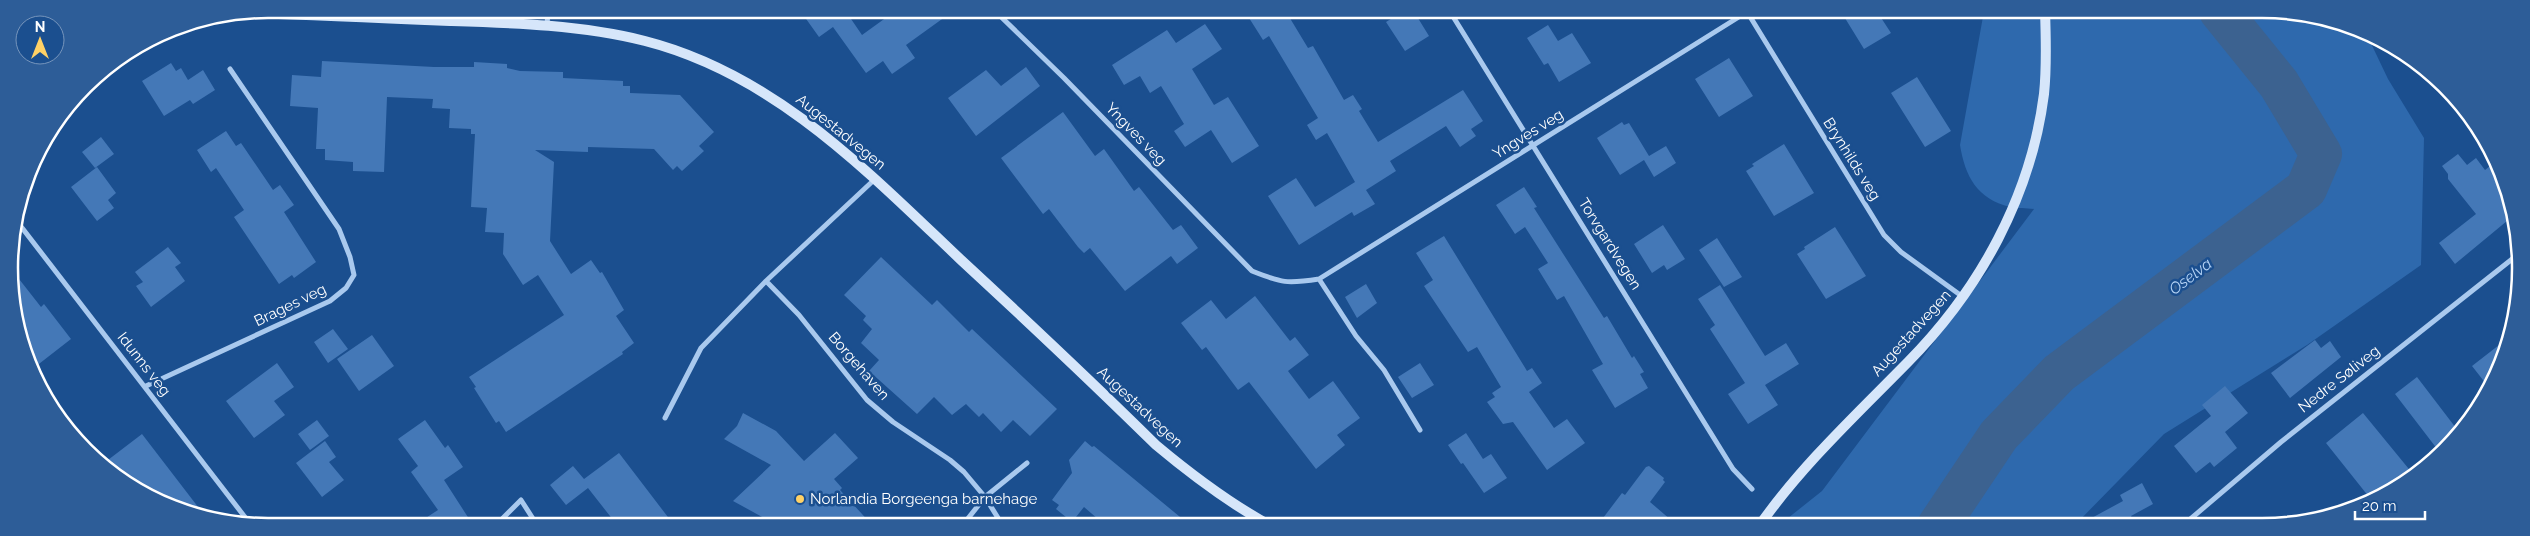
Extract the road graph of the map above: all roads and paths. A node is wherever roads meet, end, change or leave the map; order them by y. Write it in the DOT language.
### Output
graph roads {
  1 [pos="355,18"];
  2 [pos="548,18"];
  3 [pos="1002,18"];
  4 [pos="1454,18"];
  5 [pos="1737,18"];
  6 [pos="1752,18"];
  7 [pos="2045,18"];
  8 [pos="547,27"];
  9 [pos="230,69"];
  10 [pos="1534,144"];
  11 [pos="875,179"];
  12 [pos="21,226"];
  13 [pos="2512,259"];
  14 [pos="1319,279"];
  15 [pos="766,281"];
  16 [pos="1963,298"];
  17 [pos="146,386"];
  18 [pos="665,418"];
  19 [pos="1420,430"];
  20 [pos="1027,462"];
  21 [pos="1752,489"];
  22 [pos="985,497"];
  23 [pos="245,517"];
  24 [pos="503,518"];
  25 [pos="533,518"];
  26 [pos="968,518"];
  27 [pos="998,518"];
  28 [pos="1258,518"];
  29 [pos="1765,518"];
  30 [pos="2191,518"];
  1 -- 8 [label="main road, Augestadvegen"];
  2 -- 8 [label="street"];
  3 -- 14 [label="street, Yngves veg"];
  4 -- 10 [label="street, Torvgardvegen"];
  5 -- 10 [label="street, Yngves veg"];
  6 -- 16 [label="street, Brynhilds veg"];
  7 -- 16 [label="main road, Augestadvegen"];
  8 -- 11 [label="main road, Augestadvegen"];
  9 -- 17 [label="street, Brages veg"];
  10 -- 14 [label="street, Yngves veg"];
  10 -- 21 [label="street, Torvgardvegen"];
  11 -- 15 [label="street"];
  11 -- 28 [label="main road, Augestadvegen"];
  12 -- 17 [label="street, Idunns veg"];
  13 -- 30 [label="street, Nedre Søliveg"];
  14 -- 19 [label="street"];
  15 -- 18 [label="street"];
  15 -- 22 [label="street, Borgehaven"];
  16 -- 29 [label="main road, Augestadvegen"];
  17 -- 23 [label="street, Idunns veg"];
  20 -- 22 [label="street"];
  22 -- 26 [label="street"];
  22 -- 27 [label="street, Borgehaven"];
  24 -- 25 [label="street"];
}
